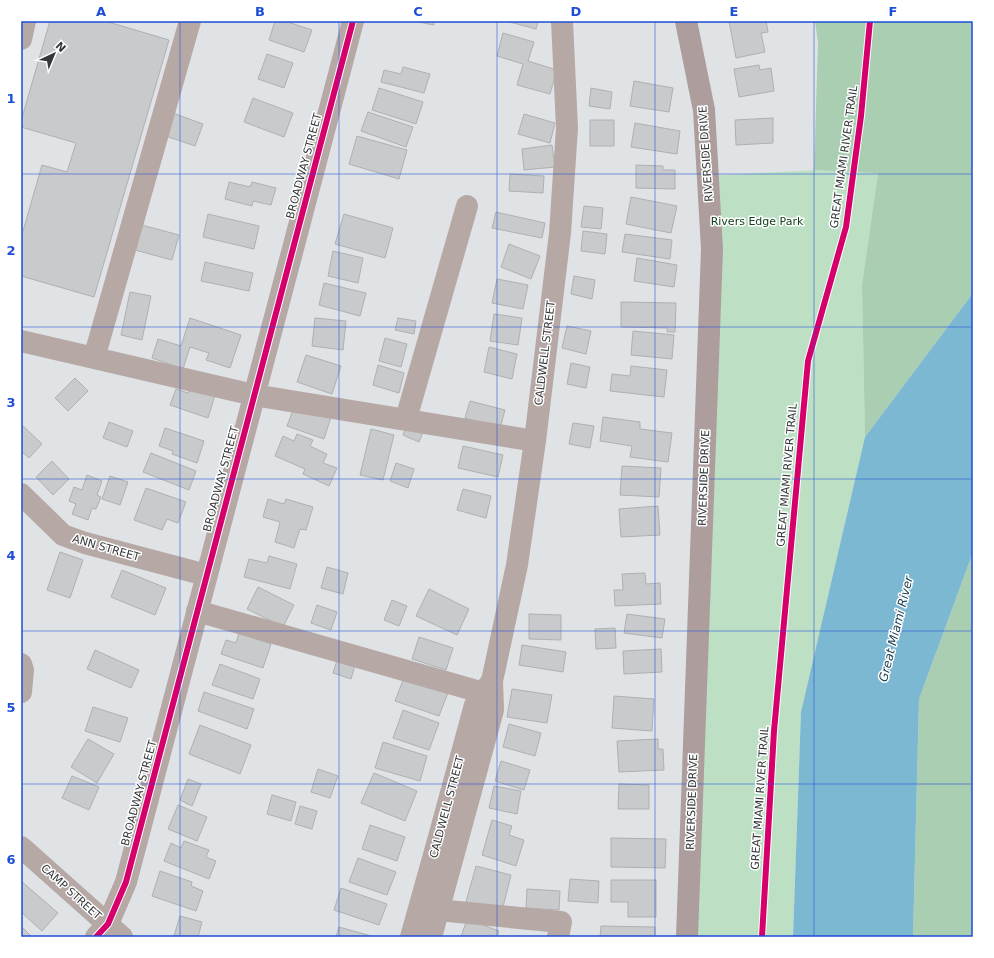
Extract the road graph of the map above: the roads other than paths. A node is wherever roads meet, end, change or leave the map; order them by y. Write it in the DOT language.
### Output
graph roads {
  1 [pos="25,21"];
  2 [pos="190,21"];
  3 [pos="353,21"];
  4 [pos="562,21"];
  5 [pos="686,21"];
  6 [pos="21,39"];
  7 [pos="467,206"];
  8 [pos="21,341"];
  9 [pos="94,358"];
  10 [pos="254,394"];
  11 [pos="406,419"];
  12 [pos="535,441"];
  13 [pos="21,494"];
  14 [pos="206,575"];
  15 [pos="197,611"];
  16 [pos="21,664"];
  17 [pos="488,687"];
  18 [pos="21,692"];
  19 [pos="21,847"];
  20 [pos="429,908"];
  21 [pos="109,933"];
  22 [pos="411,937"];
  23 [pos="431,937"];
  24 [pos="558,937"];
  25 [pos="687,937"];
  1 -- 6 [label="street"];
  2 -- 9 [label="street"];
  3 -- 10 [label="street, BROADWAY STREET"];
  4 -- 12 [label="street, CALDWELL STREET"];
  5 -- 25 [label="main road, RIVERSIDE DRIVE"];
  7 -- 11 [label="street"];
  8 -- 9 [label="street"];
  9 -- 10 [label="street"];
  10 -- 11 [label="street"];
  10 -- 14 [label="street, BROADWAY STREET"];
  11 -- 12 [label="street"];
  12 -- 17 [label="street, CALDWELL STREET"];
  13 -- 14 [label="street, ANN STREET"];
  14 -- 15 [label="street, BROADWAY STREET"];
  15 -- 17 [label="street"];
  15 -- 21 [label="street, BROADWAY STREET"];
  16 -- 18 [label="street"];
  17 -- 20 [label="street, CALDWELL STREET"];
  19 -- 21 [label="street, CAMP STREET"];
  20 -- 22 [label="street, CALDWELL STREET"];
  20 -- 23 [label="street, CALDWELL STREET"];
  20 -- 24 [label="street"];
}
